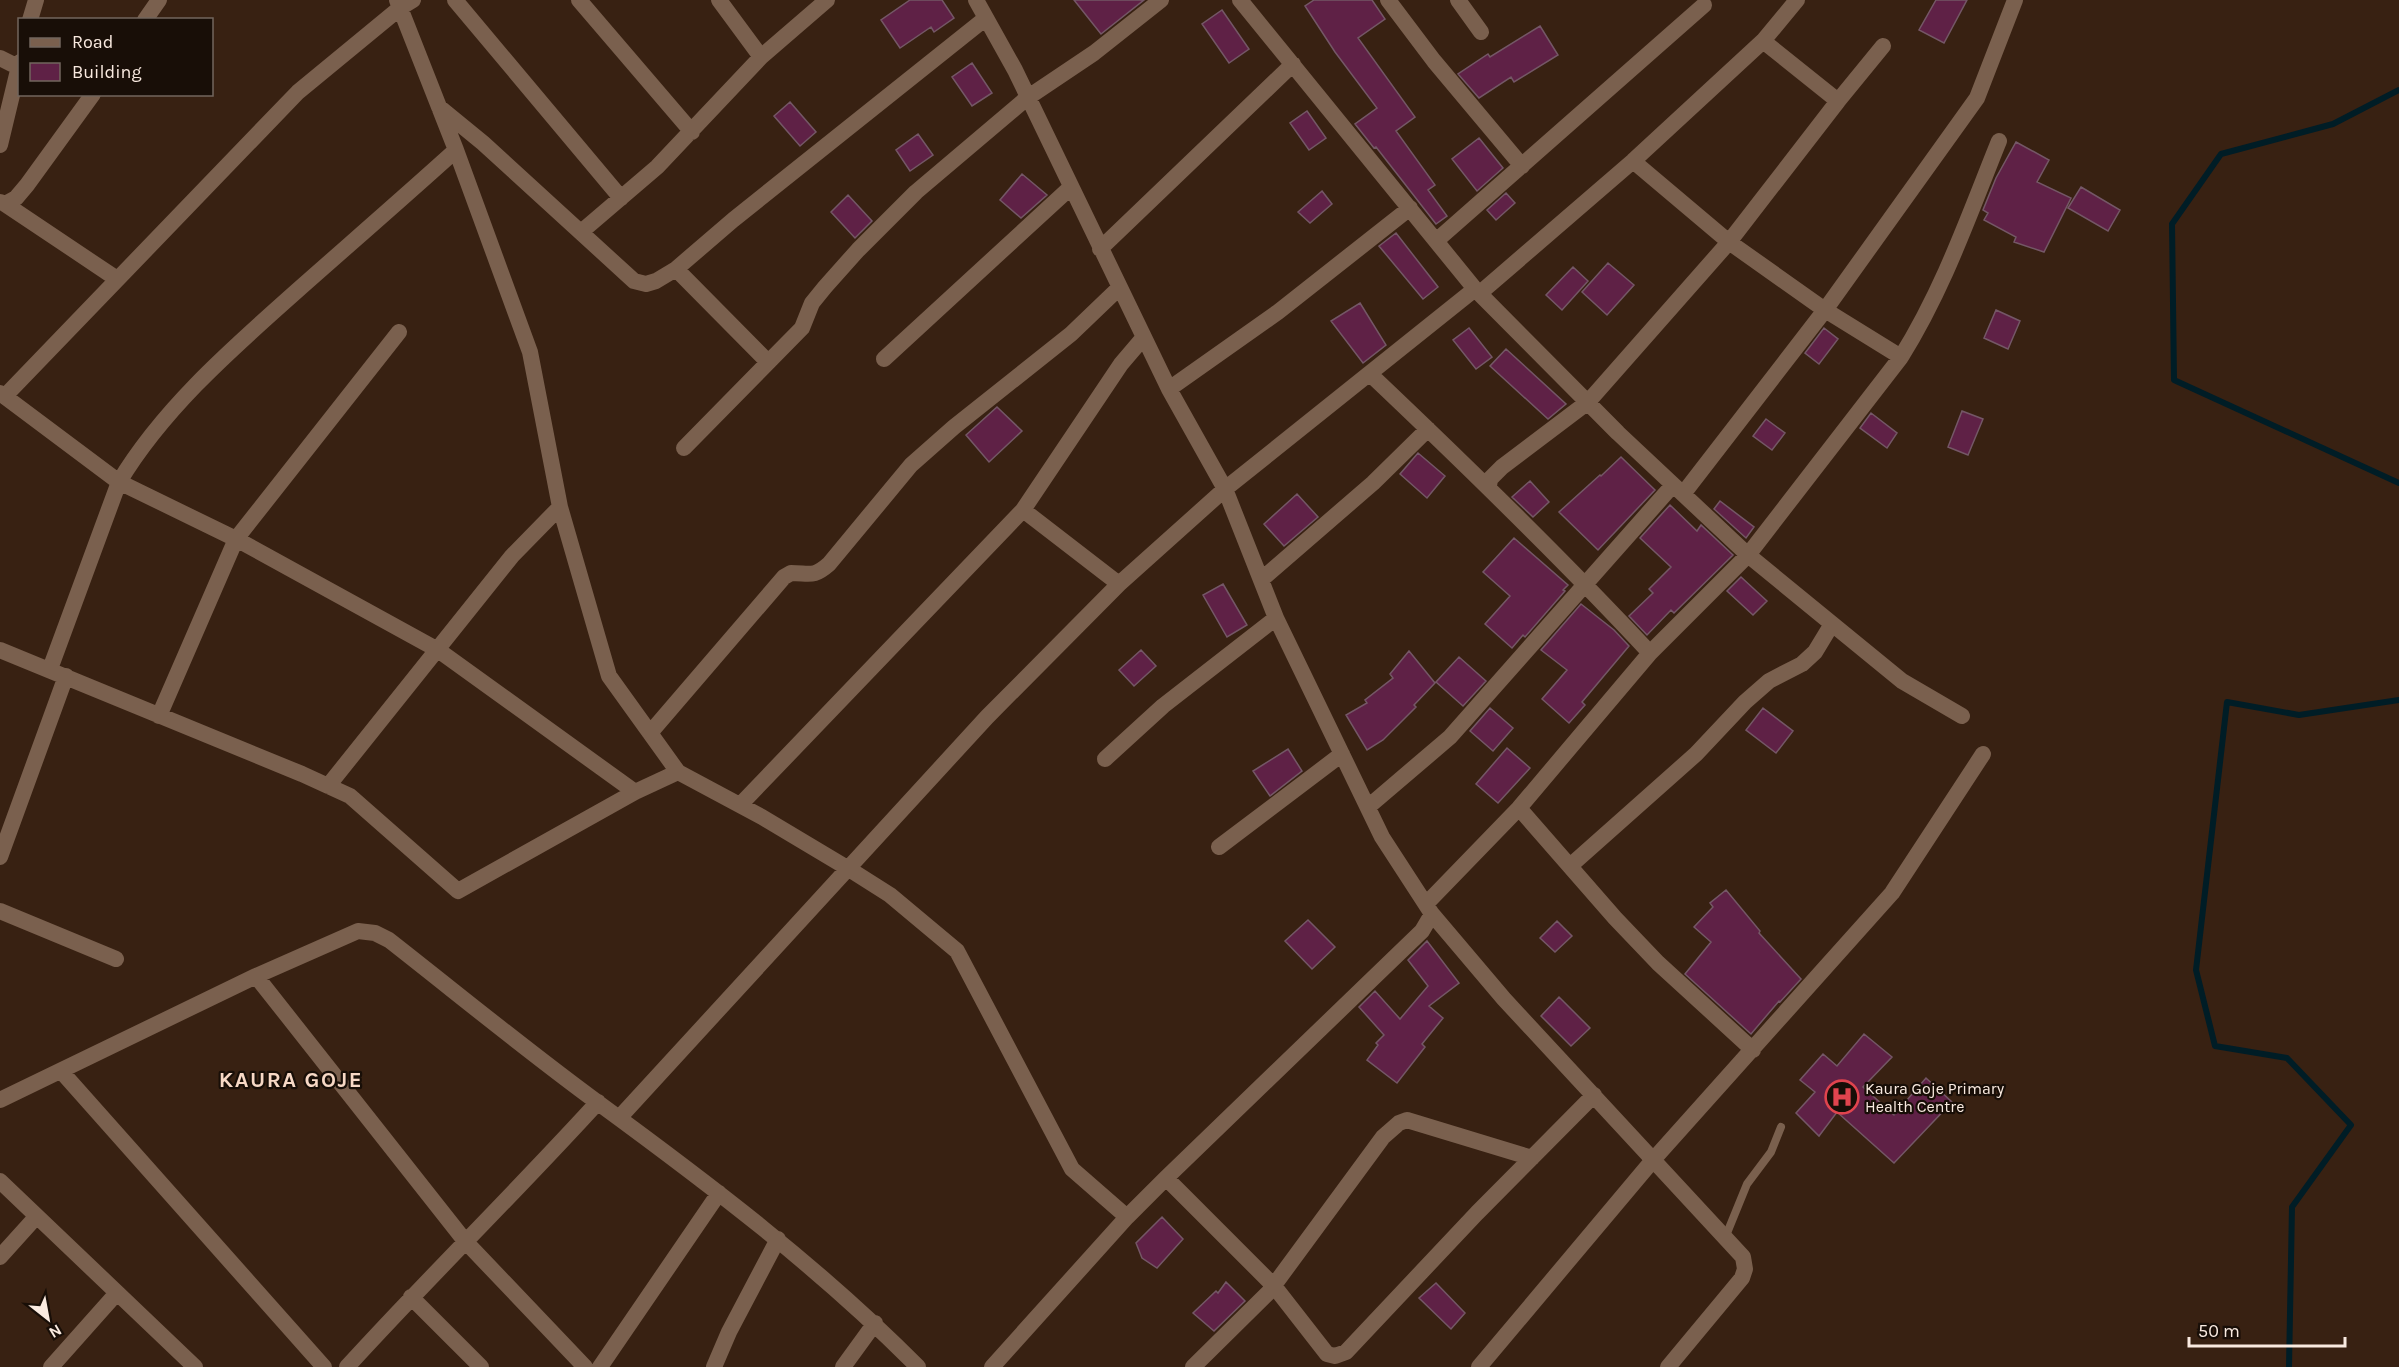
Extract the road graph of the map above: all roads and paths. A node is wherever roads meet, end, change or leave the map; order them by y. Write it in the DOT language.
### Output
graph roads {
  1 [pos="36,0"];
  2 [pos="159,0"];
  3 [pos="455,0"];
  4 [pos="579,0"];
  5 [pos="719,0"];
  6 [pos="827,0"];
  7 [pos="1161,0"];
  8 [pos="1240,0"];
  9 [pos="1388,0"];
  10 [pos="1458,0"];
  11 [pos="1797,0"];
  12 [pos="2015,0"];
  13 [pos="404,3"];
  14 [pos="1704,5"];
  15 [pos="983,6"];
  16 [pos="31,18"];
  17 [pos="146,18"];
  18 [pos="1481,32"];
  19 [pos="1763,41"];
  20 [pos="1883,46"];
  21 [pos="761,57"];
  22 [pos="0,58"];
  23 [pos="1293,64"];
  24 [pos="18,65"];
  25 [pos="18,69"];
  26 [pos="92,96"];
  27 [pos="1027,98"];
  28 [pos="1838,101"];
  29 [pos="438,106"];
  30 [pos="692,132"];
  31 [pos="1999,141"];
  32 [pos="0,145"];
  33 [pos="456,150"];
  34 [pos="1633,161"];
  35 [pos="1522,166"];
  36 [pos="1071,188"];
  37 [pos="621,198"];
  38 [pos="3,203"];
  39 [pos="1410,208"];
  40 [pos="581,232"];
  41 [pos="1436,241"];
  42 [pos="1729,242"];
  43 [pos="1100,249"];
  44 [pos="676,269"];
  45 [pos="117,279"];
  46 [pos="1119,288"];
  47 [pos="1478,291"];
  48 [pos="1825,310"];
  49 [pos="399,332"];
  50 [pos="1144,337"];
  51 [pos="1902,357"];
  52 [pos="884,359"];
  53 [pos="768,362"];
  54 [pos="1370,375"];
  55 [pos="1169,389"];
  56 [pos="2,394"];
  57 [pos="1588,402"];
  58 [pos="1428,429"];
  59 [pos="684,448"];
  60 [pos="119,482"];
  61 [pos="1489,486"];
  62 [pos="1225,489"];
  63 [pos="1678,489"];
  64 [pos="560,507"];
  65 [pos="1023,510"];
  66 [pos="236,539"];
  67 [pos="1748,555"];
  68 [pos="1262,579"];
  69 [pos="1119,584"];
  70 [pos="1586,584"];
  71 [pos="1276,618"];
  72 [pos="1832,624"];
  73 [pos="0,650"];
  74 [pos="438,650"];
  75 [pos="1650,653"];
  76 [pos="58,673"];
  77 [pos="159,716"];
  78 [pos="1962,716"];
  79 [pos="650,733"];
  80 [pos="1342,754"];
  81 [pos="1983,754"];
  82 [pos="1105,759"];
  83 [pos="678,772"];
  84 [pos="328,786"];
  85 [pos="635,792"];
  86 [pos="740,805"];
  87 [pos="1368,807"];
  88 [pos="1519,808"];
  89 [pos="1220,847"];
  90 [pos="0,856"];
  91 [pos="1570,866"];
  92 [pos="849,869"];
  93 [pos="1429,909"];
  94 [pos="0,912"];
  95 [pos="116,959"];
  96 [pos="256,976"];
  97 [pos="1753,1050"];
  98 [pos="61,1071"];
  99 [pos="1594,1095"];
  100 [pos="0,1100"];
  101 [pos="597,1102"];
  102 [pos="620,1117"];
  103 [pos="1781,1127"];
  104 [pos="1532,1158"];
  105 [pos="1653,1160"];
  106 [pos="1166,1178"];
  107 [pos="0,1181"];
  108 [pos="719,1193"];
  109 [pos="36,1217"];
  110 [pos="1127,1217"];
  111 [pos="1724,1238"];
  112 [pos="778,1239"];
  113 [pos="465,1241"];
  114 [pos="0,1257"];
  115 [pos="1274,1286"];
  116 [pos="116,1294"];
  117 [pos="411,1297"];
  118 [pos="875,1323"];
  119 [pos="51,1367"];
  120 [pos="194,1367"];
  121 [pos="324,1367"];
  122 [pos="346,1367"];
  123 [pos="481,1367"];
  124 [pos="585,1367"];
  125 [pos="600,1367"];
  126 [pos="714,1367"];
  127 [pos="843,1367"];
  128 [pos="918,1367"];
  129 [pos="992,1367"];
  130 [pos="1193,1367"];
  131 [pos="1479,1367"];
  132 [pos="1668,1367"];
  1 -- 16 [label="street"];
  2 -- 17 [label="street"];
  3 -- 37 [label="street"];
  4 -- 30 [label="street"];
  5 -- 21 [label="street"];
  6 -- 21 [label="street"];
  7 -- 27 [label="street"];
  8 -- 23 [label="street"];
  9 -- 35 [label="street"];
  10 -- 18 [label="street"];
  11 -- 19 [label="street"];
  12 -- 48 [label="street"];
  13 -- 29 [label="street"];
  13 -- 45 [label="street"];
  14 -- 35 [label="street"];
  15 -- 27 [label="street"];
  15 -- 44 [label="street"];
  19 -- 28 [label="street"];
  19 -- 34 [label="street"];
  20 -- 28 [label="street"];
  21 -- 30 [label="street"];
  22 -- 24 [label="street"];
  23 -- 39 [label="street"];
  23 -- 43 [label="street"];
  25 -- 32 [label="street"];
  26 -- 38 [label="street"];
  27 -- 36 [label="street"];
  27 -- 53 [label="street"];
  28 -- 42 [label="street"];
  29 -- 33 [label="street"];
  29 -- 40 [label="street"];
  30 -- 37 [label="street"];
  31 -- 51 [label="street"];
  33 -- 60 [label="street"];
  33 -- 64 [label="street"];
  34 -- 42 [label="street"];
  34 -- 47 [label="street"];
  35 -- 41 [label="street"];
  36 -- 43 [label="street"];
  36 -- 52 [label="street"];
  37 -- 40 [label="street"];
  38 -- 45 [label="street"];
  39 -- 41 [label="street"];
  39 -- 55 [label="street"];
  40 -- 44 [label="street"];
  41 -- 47 [label="street"];
  42 -- 48 [label="street"];
  42 -- 57 [label="street"];
  43 -- 46 [label="street"];
  44 -- 53 [label="street"];
  45 -- 56 [label="street"];
  46 -- 50 [label="street"];
  46 -- 79 [label="street"];
  47 -- 54 [label="street"];
  47 -- 57 [label="street"];
  48 -- 51 [label="street"];
  48 -- 63 [label="street"];
  49 -- 66 [label="street"];
  50 -- 55 [label="street"];
  50 -- 65 [label="street"];
  51 -- 67 [label="street"];
  53 -- 59 [label="street"];
  54 -- 58 [label="street"];
  54 -- 62 [label="street"];
  55 -- 62 [label="street"];
  56 -- 60 [label="street"];
  57 -- 61 [label="street"];
  57 -- 63 [label="street"];
  58 -- 61 [label="street"];
  58 -- 68 [label="street"];
  60 -- 66 [label="street"];
  60 -- 76 [label="street"];
  61 -- 70 [label="street"];
  62 -- 68 [label="street"];
  62 -- 69 [label="street"];
  63 -- 67 [label="street"];
  63 -- 70 [label="street"];
  64 -- 74 [label="street"];
  64 -- 79 [label="street"];
  65 -- 69 [label="street"];
  65 -- 86 [label="street"];
  66 -- 74 [label="street"];
  66 -- 77 [label="street"];
  67 -- 72 [label="street"];
  67 -- 75 [label="street"];
  68 -- 71 [label="street"];
  69 -- 92 [label="street"];
  70 -- 75 [label="street"];
  70 -- 87 [label="street"];
  71 -- 80 [label="street"];
  71 -- 82 [label="street"];
  72 -- 78 [label="street"];
  72 -- 91 [label="street"];
  73 -- 76 [label="street"];
  74 -- 84 [label="street"];
  74 -- 85 [label="street"];
  75 -- 88 [label="street"];
  76 -- 77 [label="street"];
  76 -- 90 [label="street"];
  77 -- 84 [label="street"];
  79 -- 83 [label="street"];
  80 -- 87 [label="street"];
  80 -- 89 [label="street"];
  81 -- 97 [label="street"];
  83 -- 85 [label="street"];
  83 -- 86 [label="street"];
  84 -- 85 [label="street"];
  86 -- 92 [label="street"];
  87 -- 93 [label="street"];
  88 -- 91 [label="street"];
  88 -- 93 [label="street"];
  91 -- 97 [label="street"];
  92 -- 102 [label="street"];
  92 -- 110 [label="street"];
  93 -- 99 [label="street"];
  93 -- 106 [label="street"];
  94 -- 95 [label="street"];
  96 -- 98 [label="street"];
  96 -- 101 [label="street"];
  96 -- 113 [label="street"];
  97 -- 105 [label="street"];
  98 -- 100 [label="street"];
  98 -- 121 [label="street"];
  99 -- 104 [label="street"];
  99 -- 105 [label="street"];
  101 -- 102 [label="street"];
  101 -- 113 [label="street"];
  102 -- 108 [label="street"];
  103 -- 111 [label="lane"];
  104 -- 115 [label="street"];
  104 -- 115 [label="street"];
  105 -- 111 [label="street"];
  105 -- 131 [label="street"];
  106 -- 110 [label="street"];
  106 -- 115 [label="street"];
  107 -- 109 [label="street"];
  108 -- 112 [label="street"];
  108 -- 125 [label="street"];
  109 -- 114 [label="street"];
  109 -- 116 [label="street"];
  110 -- 129 [label="street"];
  111 -- 132 [label="street"];
  112 -- 118 [label="street"];
  112 -- 126 [label="street"];
  113 -- 117 [label="street"];
  113 -- 124 [label="street"];
  115 -- 130 [label="street"];
  116 -- 119 [label="street"];
  116 -- 120 [label="street"];
  117 -- 122 [label="street"];
  117 -- 123 [label="street"];
  118 -- 127 [label="street"];
  118 -- 128 [label="street"];
}
